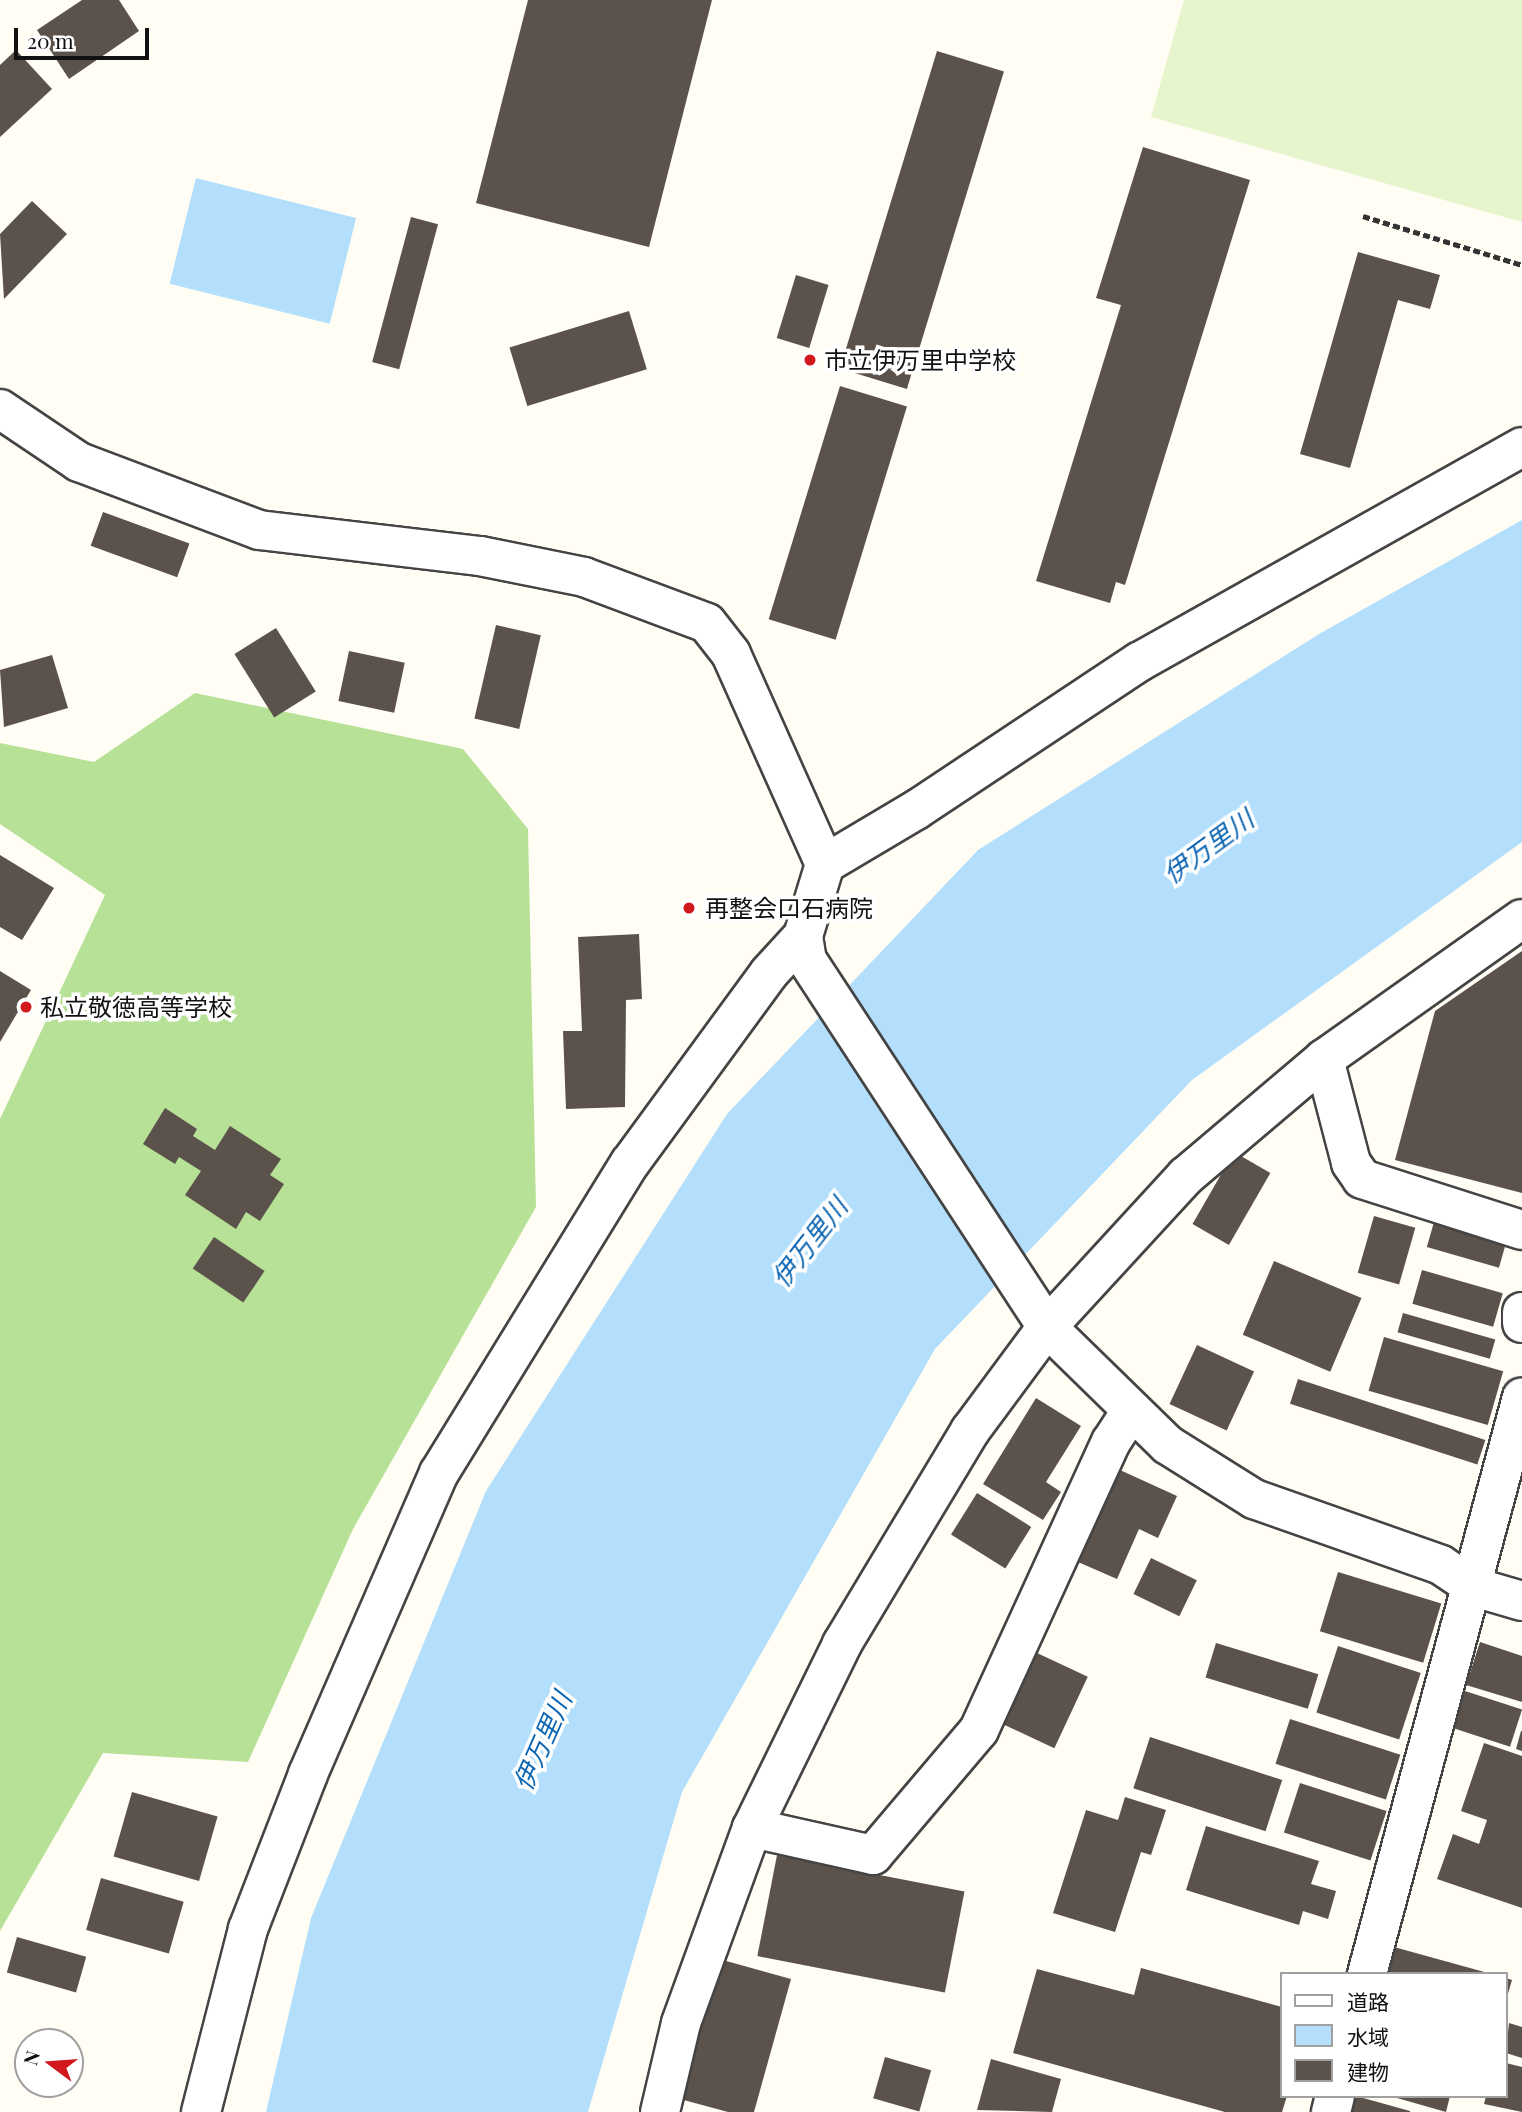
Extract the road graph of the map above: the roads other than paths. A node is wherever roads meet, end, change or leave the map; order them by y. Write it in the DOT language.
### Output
graph roads {
  1 [pos="0,409"];
  2 [pos="1522,447"];
  3 [pos="825,864"];
  4 [pos="1522,919"];
  5 [pos="805,948"];
  6 [pos="1324,1059"];
  7 [pos="1522,1230"];
  8 [pos="1522,1312"];
  9 [pos="1039,1315"];
  10 [pos="1522,1323"];
  11 [pos="1522,1397"];
  12 [pos="1132,1410"];
  13 [pos="1474,1587"];
  14 [pos="1522,1601"];
  15 [pos="752,1828"];
  16 [pos="1368,1972"];
  17 [pos="201,2112"];
  18 [pos="660,2112"];
  1 -- 3 [label="street"];
  2 -- 3 [label="street"];
  3 -- 5 [label="street"];
  4 -- 6 [label="street"];
  5 -- 9 [label="street"];
  5 -- 17 [label="street"];
  6 -- 7 [label="street"];
  6 -- 9 [label="street"];
  8 -- 10 [label="street"];
  9 -- 12 [label="street"];
  9 -- 15 [label="street"];
  11 -- 13 [label="street"];
  12 -- 13 [label="street"];
  12 -- 15 [label="street"];
  13 -- 14 [label="street"];
  13 -- 16 [label="street"];
  15 -- 18 [label="street"];
}
